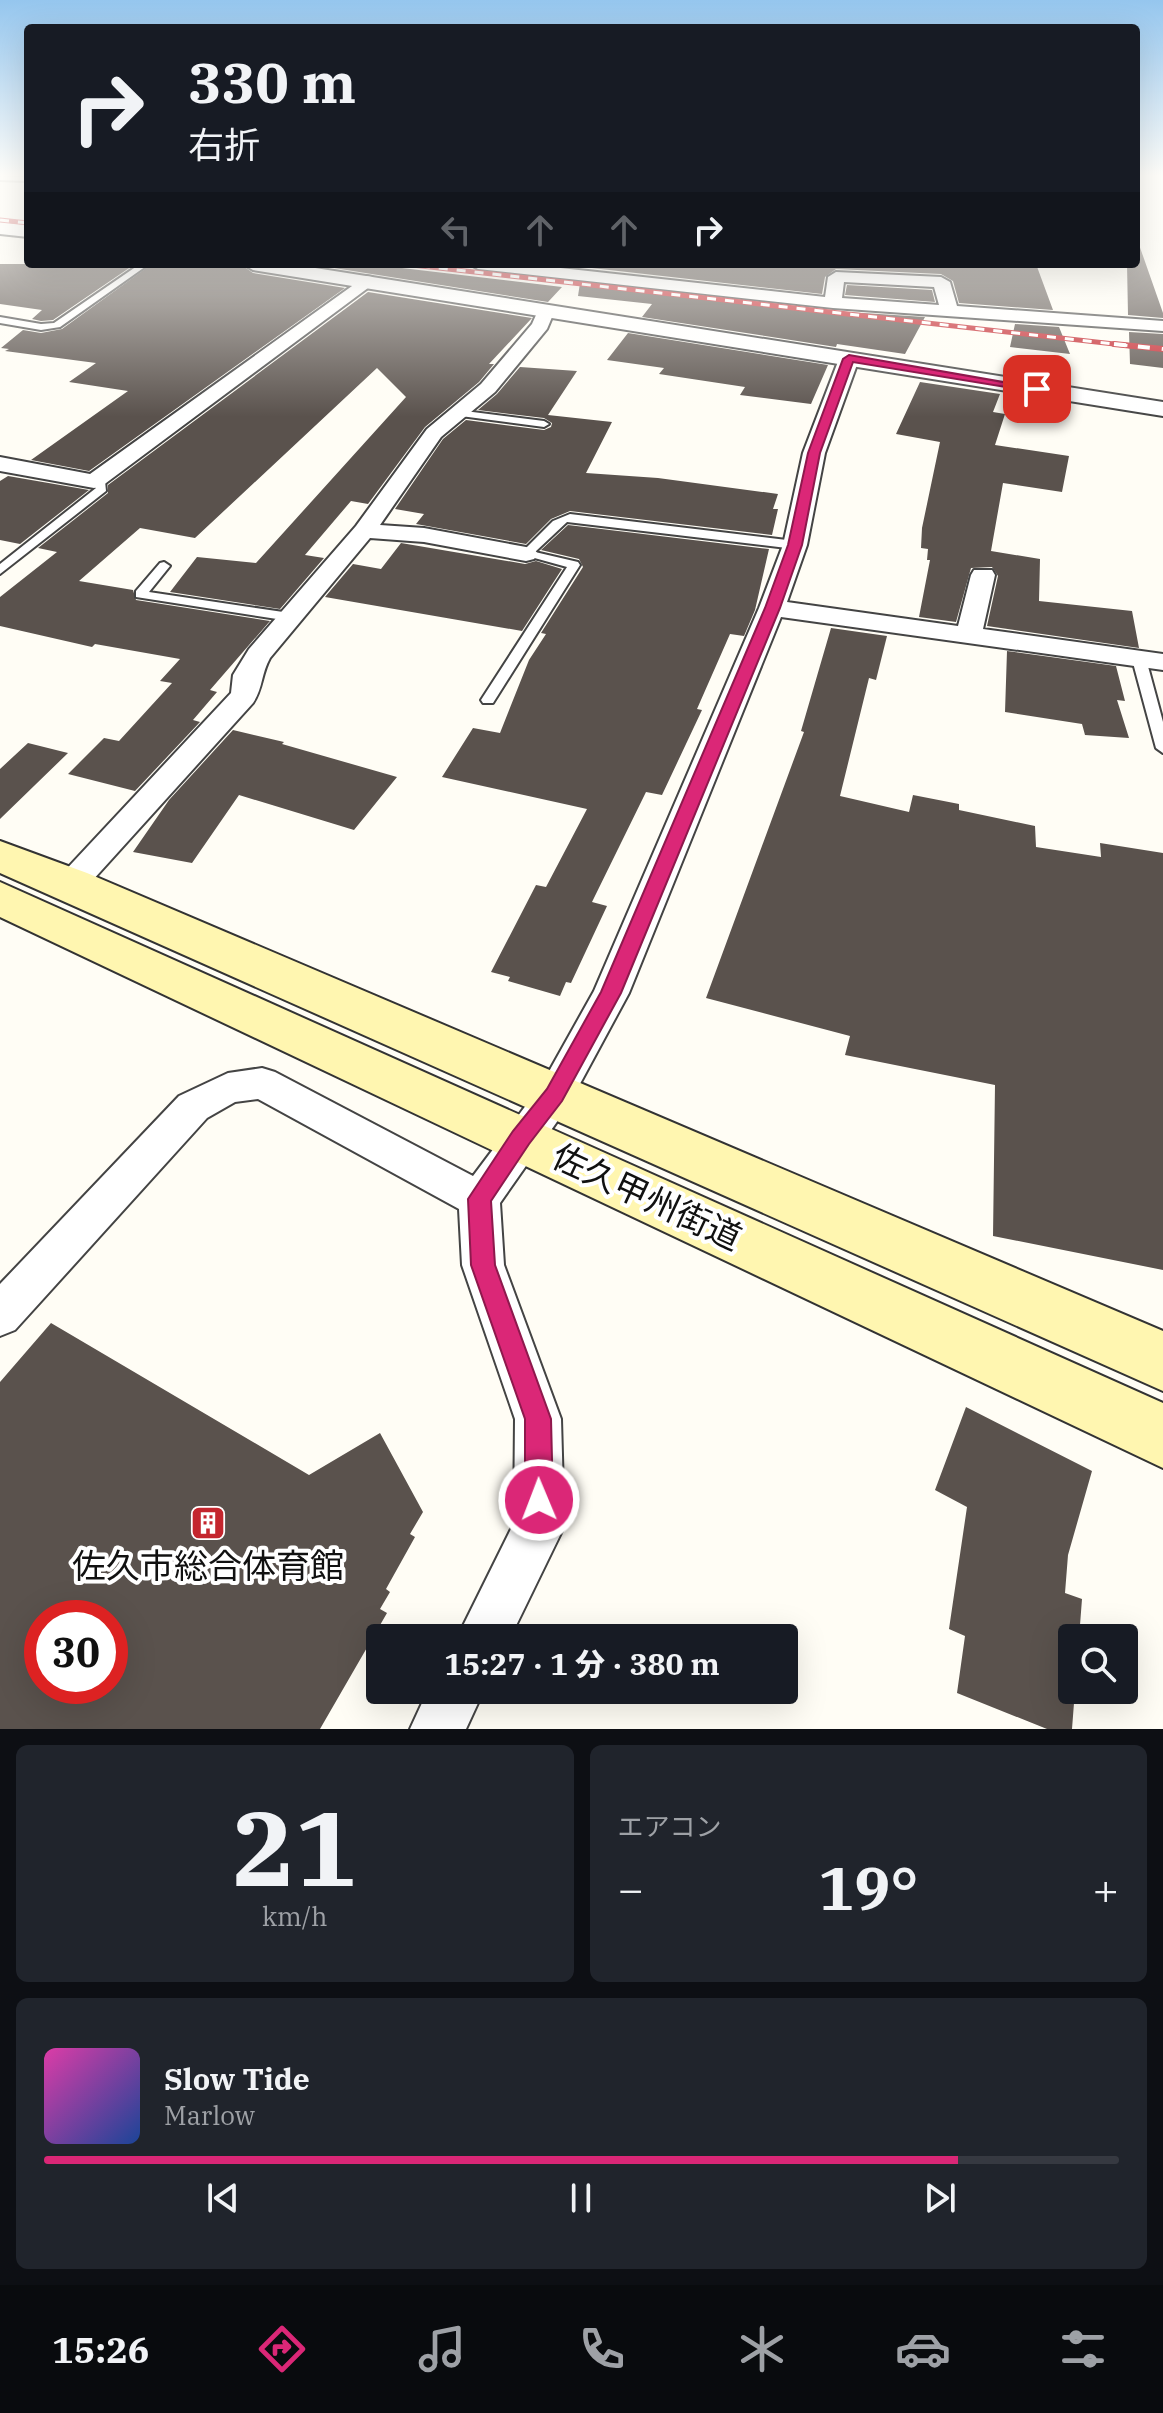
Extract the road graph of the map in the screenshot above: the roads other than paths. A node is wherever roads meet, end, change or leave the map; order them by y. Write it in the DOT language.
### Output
graph roads {
  1 [pos="139,268"];
  2 [pos="280,268"];
  3 [pos="514,268"];
  4 [pos="366,281"];
  5 [pos="833,303"];
  6 [pos="546,310"];
  7 [pos="949,310"];
  8 [pos="0,320"];
  9 [pos="1163,326"];
  10 [pos="849,359"];
  11 [pos="1163,409"];
  12 [pos="457,413"];
  13 [pos="544,424"];
  14 [pos="0,464"];
  15 [pos="94,481"];
  16 [pos="364,531"];
  17 [pos="795,545"];
  18 [pos="0,551"];
  19 [pos="526,554"];
  20 [pos="19,555"];
  21 [pos="164,566"];
  22 [pos="0,570"];
  23 [pos="983,575"];
  24 [pos="772,608"];
  25 [pos="290,617"];
  26 [pos="968,636"];
  27 [pos="1151,661"];
  28 [pos="488,700"];
  29 [pos="1163,748"];
  30 [pos="0,856"];
  31 [pos="71,884"];
  32 [pos="0,898"];
  33 [pos="555,1095"];
  34 [pos="521,1137"];
  35 [pos="479,1199"];
  36 [pos="0,1315"];
  37 [pos="1163,1361"];
  38 [pos="1163,1436"];
  39 [pos="490,1624"];
  40 [pos="450,1704"];
  41 [pos="437,1729"];
  1 -- 8 [label="lane"];
  2 -- 4 [label="street"];
  3 -- 5 [label="street"];
  4 -- 6 [label="street"];
  4 -- 15 [label="street"];
  5 -- 7 [label="street"];
  5 -- 7 [label="street"];
  6 -- 10 [label="street"];
  6 -- 12 [label="street"];
  7 -- 9 [label="street"];
  10 -- 11 [label="street"];
  10 -- 17 [label="street"];
  12 -- 13 [label="lane"];
  12 -- 16 [label="street"];
  14 -- 15 [label="street"];
  15 -- 20 [label="lane"];
  16 -- 19 [label="street"];
  16 -- 25 [label="street"];
  17 -- 19 [label="lane"];
  17 -- 24 [label="street"];
  18 -- 20 [label="lane"];
  19 -- 28 [label="lane"];
  20 -- 22 [label="lane"];
  21 -- 25 [label="lane"];
  23 -- 26 [label="street"];
  24 -- 26 [label="street"];
  24 -- 33 [label="street"];
  25 -- 31 [label="street"];
  26 -- 27 [label="street"];
  27 -- 29 [label="lane"];
  30 -- 31 [label="main road, 佐久甲州街道"];
  31 -- 33 [label="main road, 佐久甲州街道"];
  32 -- 34 [label="main road, 佐久甲州街道"];
  33 -- 34 [label="street"];
  33 -- 37 [label="main road, 佐久甲州街道"];
  34 -- 35 [label="street"];
  34 -- 38 [label="main road, 佐久甲州街道"];
  35 -- 36 [label="street"];
  35 -- 39 [label="street"];
  40 -- 41 [label="street"];
}
